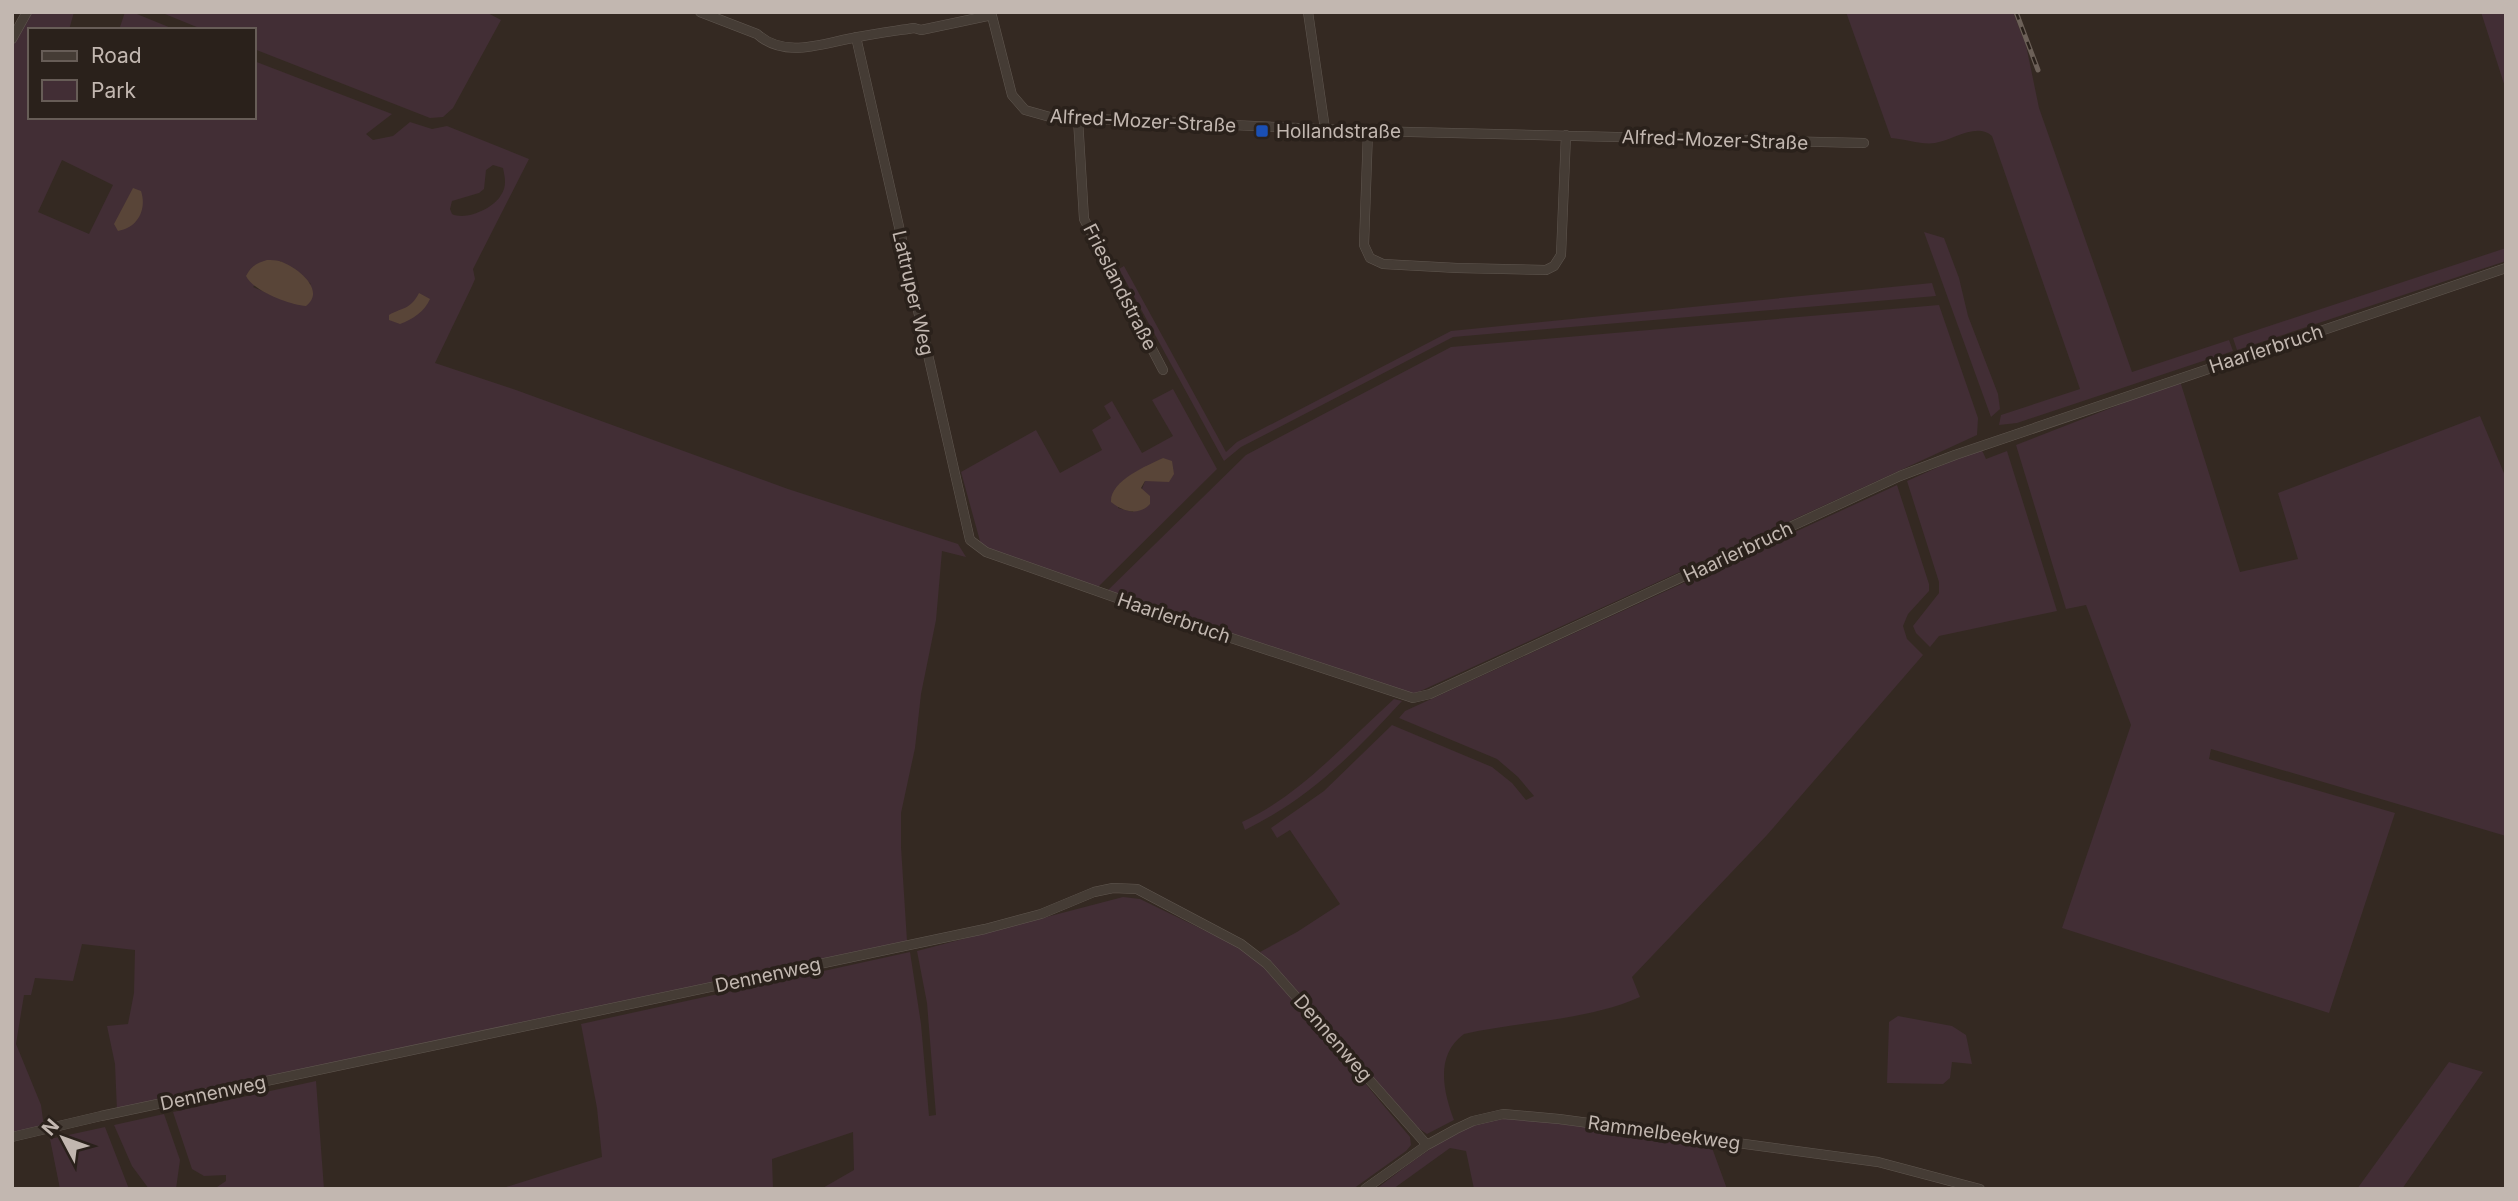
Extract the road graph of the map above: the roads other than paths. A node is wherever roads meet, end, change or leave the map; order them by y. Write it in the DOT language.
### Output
graph roads {
  1 [pos="27,12"];
  2 [pos="700,12"];
  3 [pos="1308,12"];
  4 [pos="992,13"];
  5 [pos="856,37"];
  6 [pos="12,38"];
  7 [pos="1078,119"];
  8 [pos="1325,129"];
  9 [pos="1368,131"];
  10 [pos="1566,135"];
  11 [pos="1864,143"];
  12 [pos="2506,268"];
  13 [pos="1163,370"];
  14 [pos="976,546"];
  15 [pos="12,1137"];
  16 [pos="1427,1145"];
  17 [pos="1365,1189"];
  18 [pos="1980,1189"];
  1 -- 6 [label="street"];
  2 -- 5 [label="street"];
  3 -- 8 [label="street"];
  4 -- 5 [label="street"];
  4 -- 7 [label="street, Alfred-Mozer-Straße"];
  5 -- 14 [label="street, Lattruper Weg"];
  7 -- 8 [label="street, Alfred-Mozer-Straße"];
  7 -- 13 [label="street, Frieslandstraße"];
  8 -- 9 [label="street, Alfred-Mozer-Straße"];
  9 -- 10 [label="street, Alfred-Mozer-Straße"];
  9 -- 10 [label="street"];
  10 -- 11 [label="street, Alfred-Mozer-Straße"];
  12 -- 14 [label="street, Haarlerbruch"];
  15 -- 16 [label="street, Dennenweg"];
  16 -- 17 [label="street, Rammelbeekweg"];
  16 -- 18 [label="street, Rammelbeekweg"];
}
